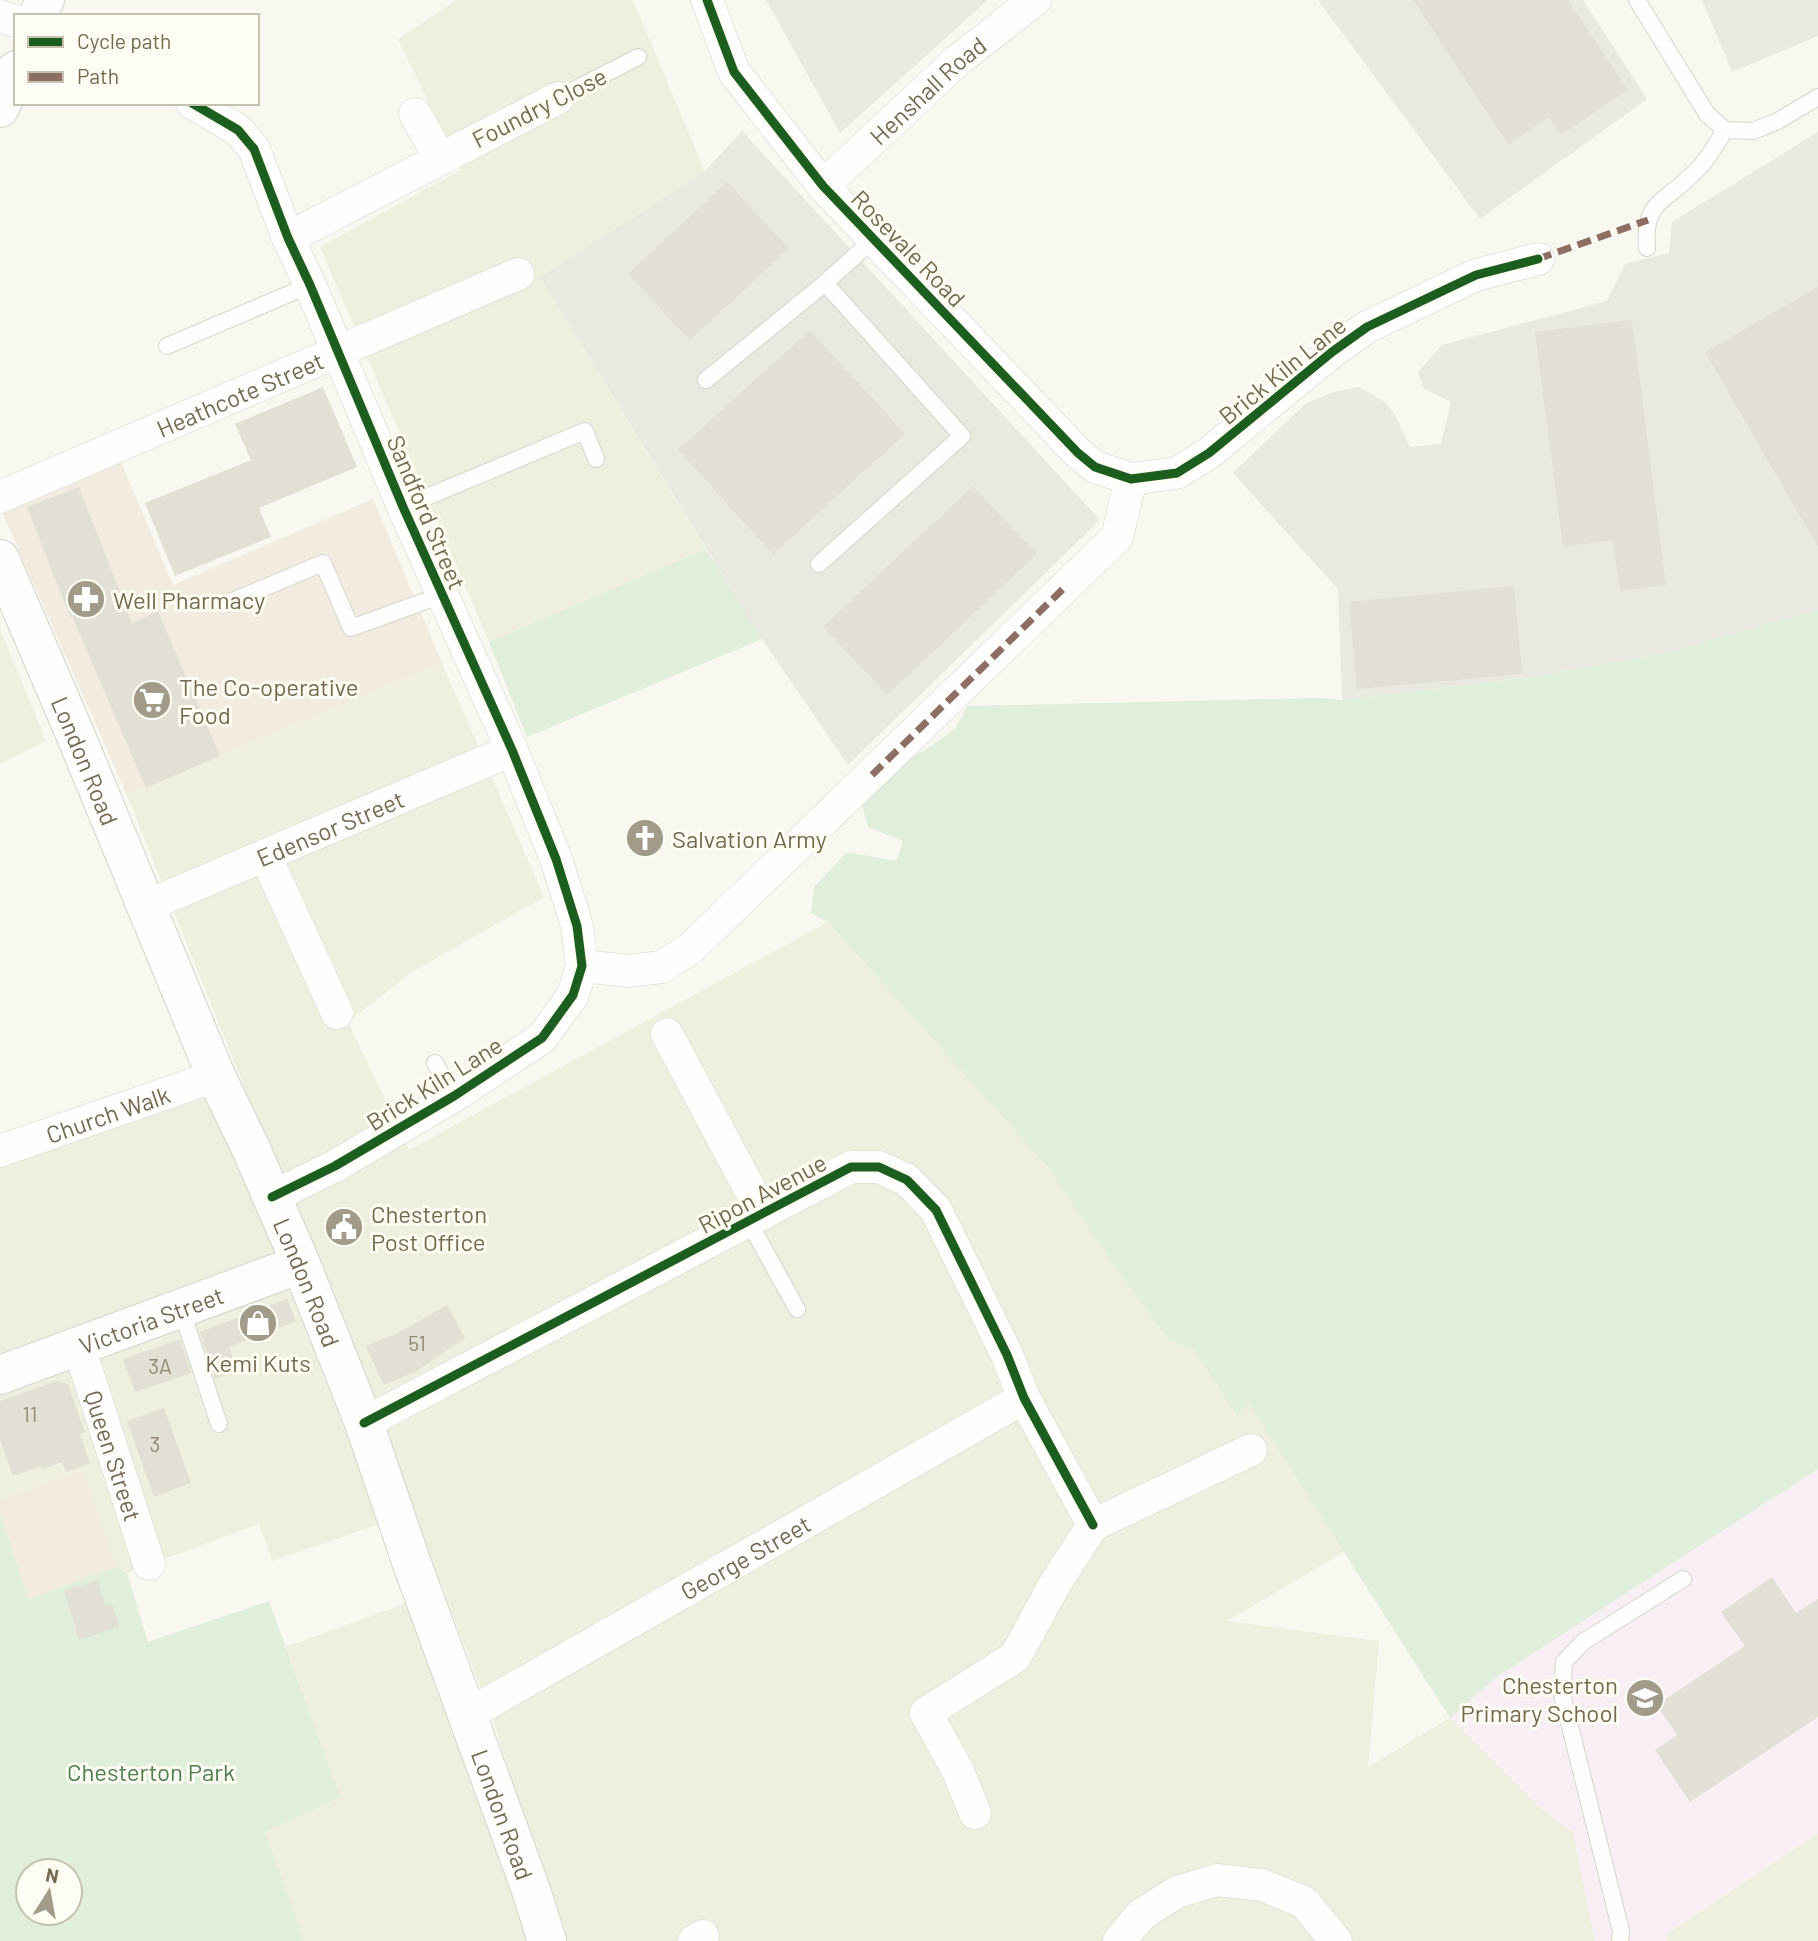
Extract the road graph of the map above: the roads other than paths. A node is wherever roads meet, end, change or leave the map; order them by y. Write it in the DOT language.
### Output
graph roads {
  1 [pos="707,0"];
  2 [pos="1035,0"];
  3 [pos="1637,0"];
  4 [pos="638,57"];
  5 [pos="14,76"];
  6 [pos="1818,97"];
  7 [pos="558,98"];
  8 [pos="195,105"];
  9 [pos="0,108"];
  10 [pos="415,114"];
  11 [pos="1725,130"];
  12 [pos="440,158"];
  13 [pos="823,186"];
  14 [pos="288,238"];
  15 [pos="874,239"];
  16 [pos="1647,247"];
  17 [pos="1538,259"];
  18 [pos="518,274"];
  19 [pos="825,283"];
  20 [pos="310,285"];
  21 [pos="167,346"];
  22 [pos="337,351"];
  23 [pos="706,380"];
  24 [pos="596,459"];
  25 [pos="1131,479"];
  26 [pos="0,497"];
  27 [pos="403,507"];
  28 [pos="0,559"];
  29 [pos="819,564"];
  30 [pos="442,595"];
  31 [pos="223,605"];
  32 [pos="512,751"];
  33 [pos="265,855"];
  34 [pos="146,906"];
  35 [pos="582,966"];
  36 [pos="337,1013"];
  37 [pos="667,1034"];
  38 [pos="435,1063"];
  39 [pos="216,1076"];
  40 [pos="454,1096"];
  41 [pos="0,1151"];
  42 [pos="272,1197"];
  43 [pos="756,1218"];
  44 [pos="302,1264"];
  45 [pos="181,1309"];
  46 [pos="797,1309"];
  47 [pos="79,1347"];
  48 [pos="0,1374"];
  49 [pos="1024,1398"];
  50 [pos="364,1423"];
  51 [pos="219,1424"];
  52 [pos="1251,1450"];
  53 [pos="1093,1525"];
  54 [pos="149,1564"];
  55 [pos="1683,1579"];
  56 [pos="467,1715"];
  57 [pos="975,1813"];
  58 [pos="547,1941"];
  59 [pos="1119,1941"];
  60 [pos="1336,1941"];
  61 [pos="1619,1941"];
  1 -- 13 [label="street, Rosevale Road"];
  2 -- 13 [label="street, Henshall Road"];
  3 -- 11 [label="lane"];
  4 -- 7 [label="lane, Foundry Close"];
  5 -- 9 [label="main road"];
  6 -- 11 [label="lane"];
  7 -- 12 [label="street, Foundry Close"];
  8 -- 14 [label="street, Sandford Street"];
  10 -- 12 [label="street"];
  11 -- 16 [label="lane"];
  12 -- 14 [label="street, Foundry Close"];
  13 -- 15 [label="street, Rosevale Road"];
  14 -- 20 [label="street, Sandford Street"];
  15 -- 19 [label="lane"];
  15 -- 25 [label="street, Rosevale Road"];
  17 -- 25 [label="street, Brick Kiln Lane"];
  18 -- 22 [label="street, Heathcote Street"];
  19 -- 23 [label="lane"];
  19 -- 29 [label="lane"];
  20 -- 21 [label="lane"];
  20 -- 22 [label="street, Sandford Street"];
  22 -- 26 [label="street, Heathcote Street"];
  22 -- 27 [label="street, Sandford Street"];
  24 -- 27 [label="lane"];
  25 -- 35 [label="street"];
  27 -- 30 [label="street, Sandford Street"];
  28 -- 34 [label="main road, London Road"];
  30 -- 31 [label="lane"];
  30 -- 32 [label="street, Sandford Street"];
  32 -- 33 [label="street, Edensor Street"];
  32 -- 35 [label="street, Sandford Street"];
  33 -- 34 [label="street, Edensor Street"];
  33 -- 36 [label="street"];
  34 -- 39 [label="main road, London Road"];
  35 -- 40 [label="street, Brick Kiln Lane"];
  37 -- 43 [label="street"];
  38 -- 40 [label="lane"];
  39 -- 41 [label="street, Church Walk"];
  39 -- 42 [label="main road, London Road"];
  40 -- 42 [label="street, Brick Kiln Lane"];
  42 -- 44 [label="main road, London Road"];
  43 -- 46 [label="lane"];
  43 -- 49 [label="street, Ripon Avenue"];
  43 -- 50 [label="street, Ripon Avenue"];
  44 -- 45 [label="main road, Victoria Street"];
  44 -- 50 [label="main road, London Road"];
  45 -- 47 [label="main road, Victoria Street"];
  45 -- 51 [label="lane"];
  47 -- 48 [label="main road, Victoria Street"];
  47 -- 54 [label="street, Queen Street"];
  49 -- 53 [label="street, Ripon Avenue"];
  49 -- 56 [label="street, George Street"];
  50 -- 56 [label="main road, London Road"];
  52 -- 53 [label="street"];
  53 -- 57 [label="street"];
  55 -- 61 [label="lane"];
  56 -- 58 [label="main road, London Road"];
  59 -- 60 [label="street"];
}
